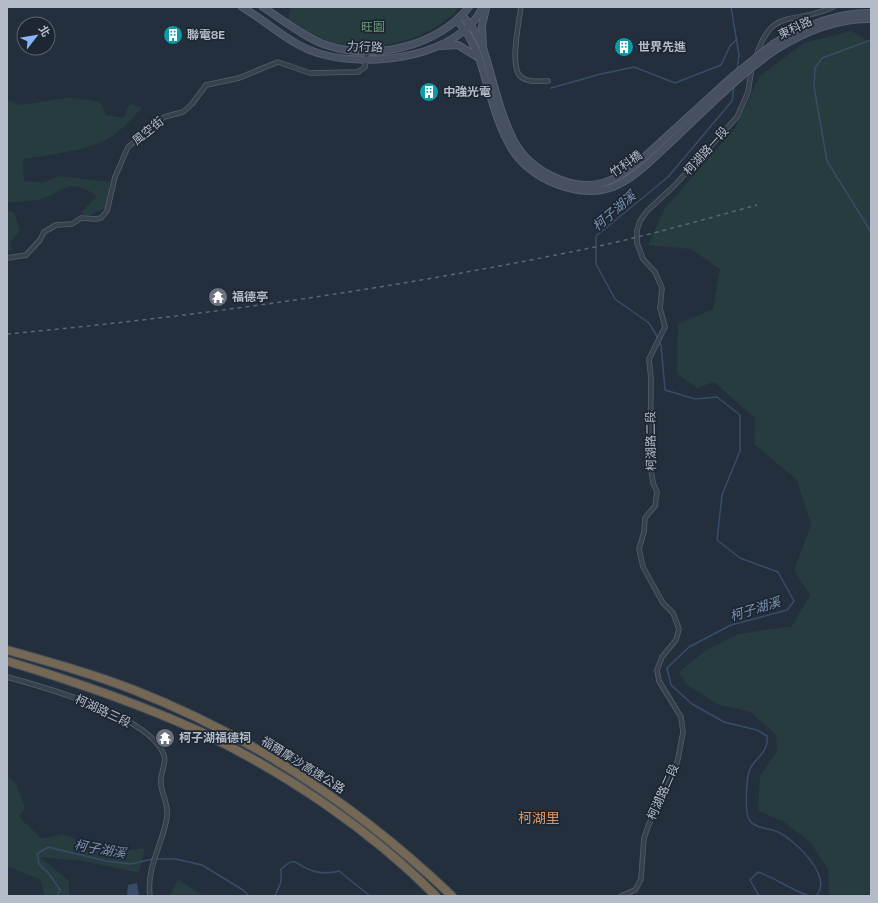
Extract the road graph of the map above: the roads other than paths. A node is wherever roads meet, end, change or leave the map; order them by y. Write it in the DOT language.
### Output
graph roads {
  1 [pos="242,7"];
  2 [pos="264,7"];
  3 [pos="464,7"];
  4 [pos="469,7"];
  5 [pos="483,7"];
  6 [pos="487,7"];
  7 [pos="521,7"];
  8 [pos="833,7"];
  9 [pos="871,13"];
  10 [pos="462,15"];
  11 [pos="457,20"];
  12 [pos="871,20"];
  13 [pos="470,24"];
  14 [pos="464,30"];
  15 [pos="774,47"];
  16 [pos="434,48"];
  17 [pos="483,48"];
  18 [pos="367,52"];
  19 [pos="480,58"];
  20 [pos="367,61"];
  21 [pos="548,81"];
  22 [pos="7,258"];
  23 [pos="665,327"];
  24 [pos="7,650"];
  25 [pos="7,661"];
  26 [pos="7,677"];
  27 [pos="150,896"];
  28 [pos="436,896"];
  29 [pos="452,896"];
  30 [pos="621,896"];
  1 -- 20 [label="street, 力行路"];
  2 -- 18 [label="street, 力行路"];
  3 -- 10 [label="street"];
  4 -- 10 [label="street, 力行路"];
  5 -- 13 [label="street, 力行路"];
  6 -- 17 [label="street"];
  7 -- 21 [label="street"];
  8 -- 23 [label="street, 柯湖路一段"];
  9 -- 15 [label="street, 東科路"];
  10 -- 11 [label="street, 力行路"];
  10 -- 13 [label="street"];
  11 -- 14 [label="street"];
  11 -- 18 [label="street, 力行路"];
  12 -- 15 [label="street, 東科路"];
  13 -- 14 [label="street, 力行路"];
  13 -- 17 [label="street"];
  14 -- 16 [label="street, 力行路"];
  14 -- 19 [label="street"];
  15 -- 17 [label="street, 竹科橋, bridge"];
  15 -- 19 [label="street, 竹科橋, bridge"];
  16 -- 19 [label="street"];
  16 -- 20 [label="street, 力行路"];
  18 -- 20 [label="street"];
  20 -- 22 [label="street, 風空街"];
  23 -- 30 [label="street, 柯湖路二段"];
  24 -- 29 [label="highway, 福爾摩沙高速公路"];
  25 -- 28 [label="highway, 福爾摩沙高速公路"];
  26 -- 27 [label="street, 柯湖路三段"];
}
